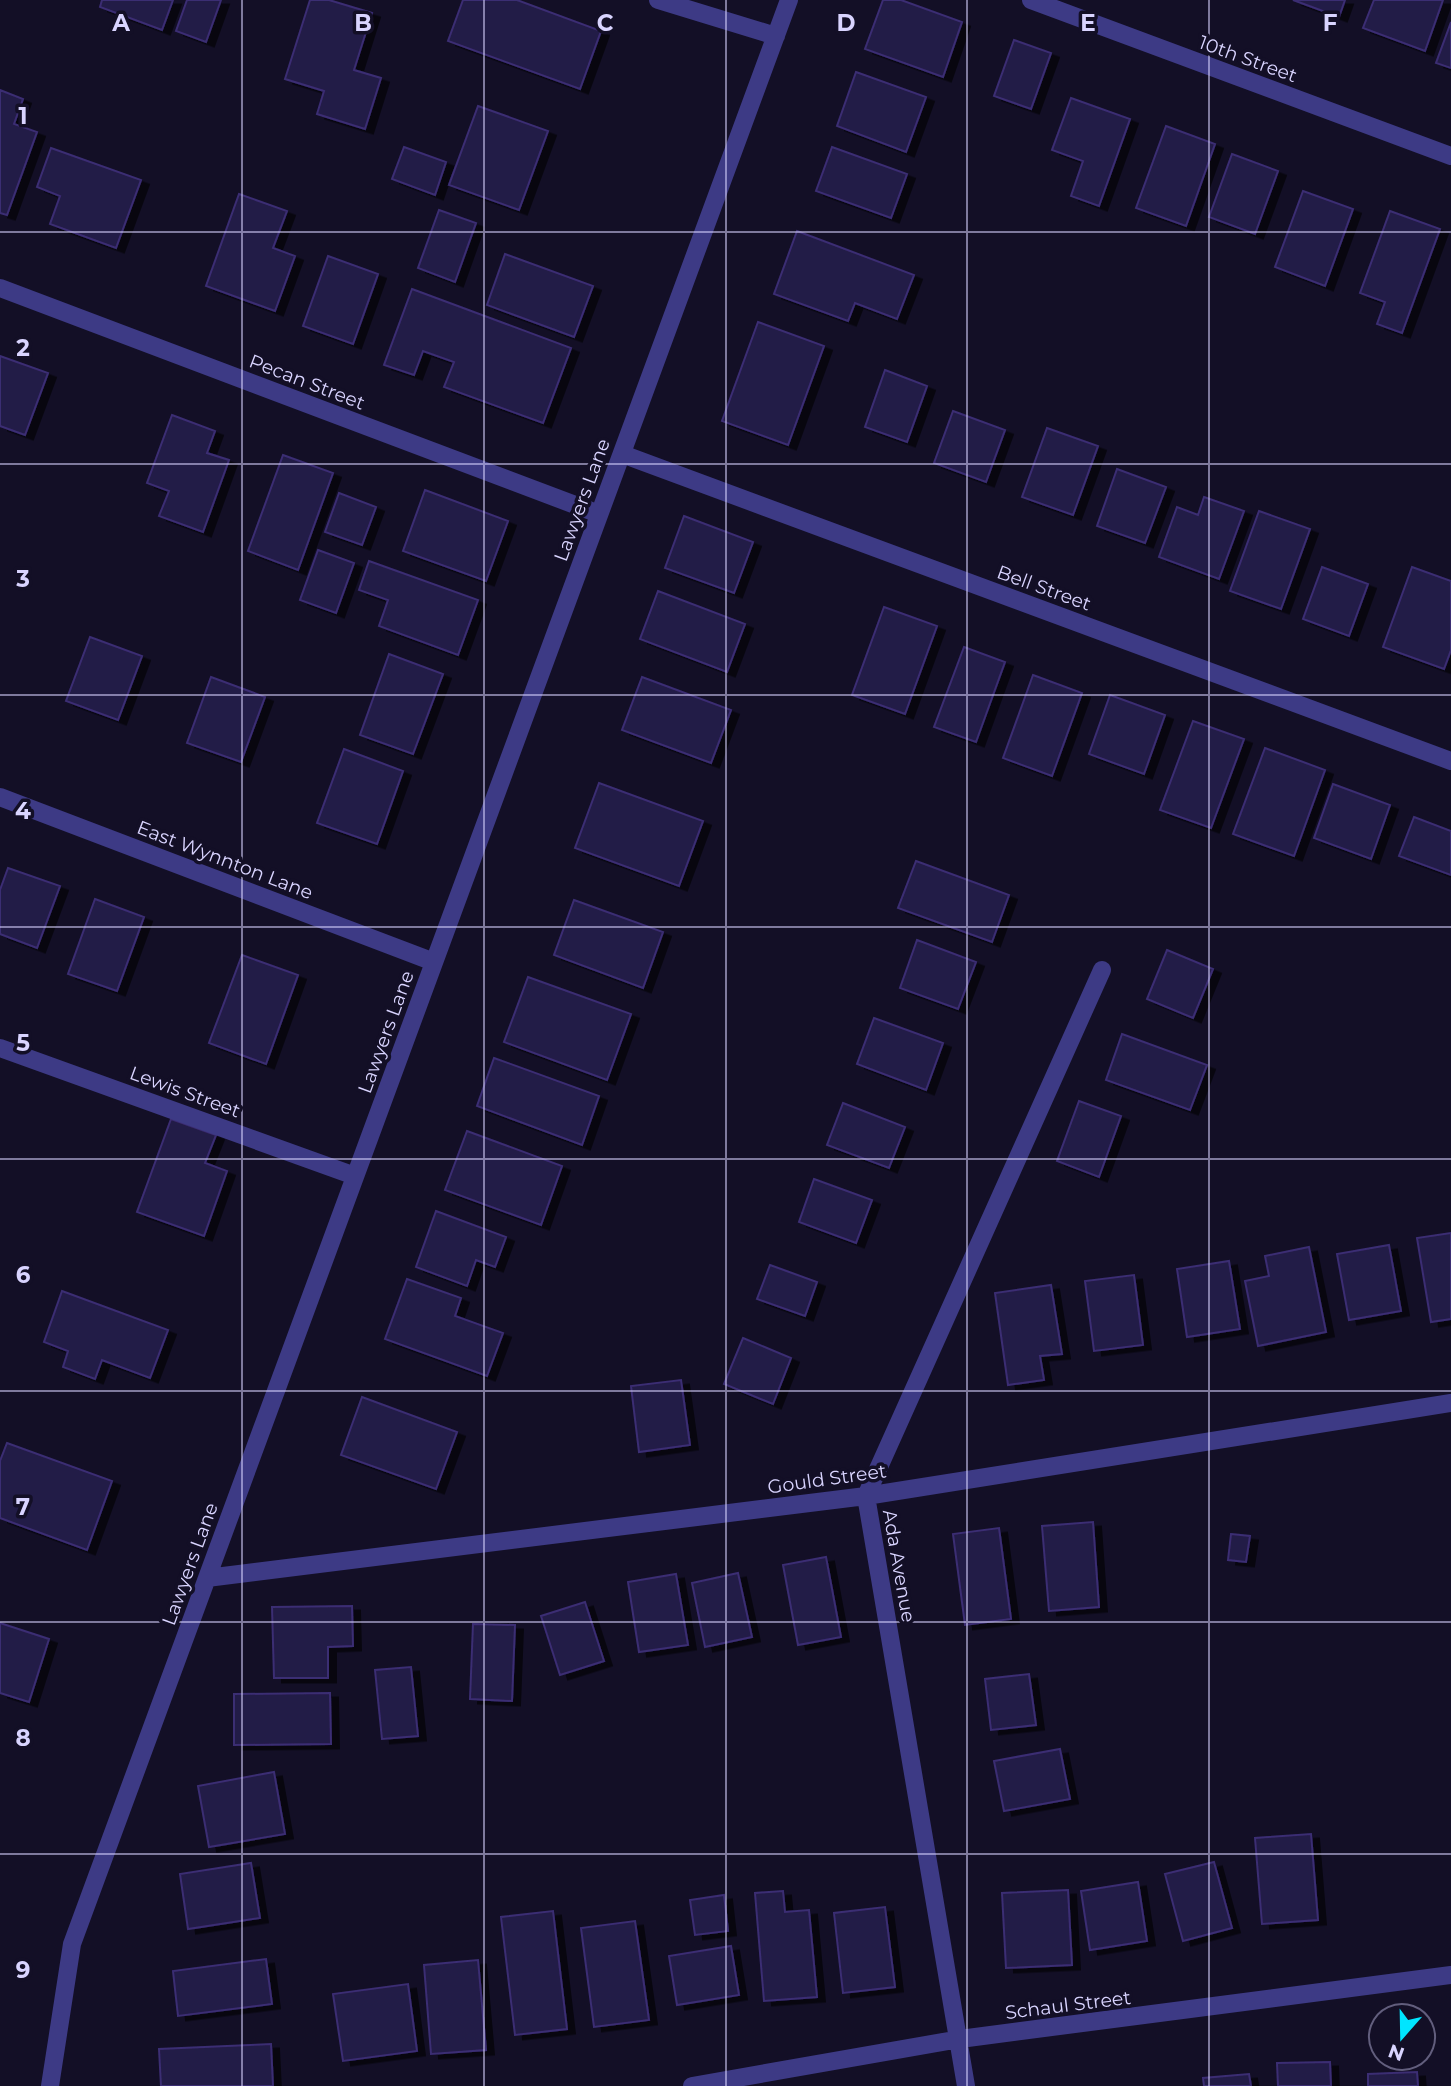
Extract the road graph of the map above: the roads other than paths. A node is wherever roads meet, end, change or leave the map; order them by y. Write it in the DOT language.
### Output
graph roads {
  1 [pos="658,0"];
  2 [pos="789,0"];
  3 [pos="1031,0"];
  4 [pos="776,36"];
  5 [pos="1451,156"];
  6 [pos="0,288"];
  7 [pos="622,454"];
  8 [pos="599,514"];
  9 [pos="1451,761"];
  10 [pos="0,797"];
  11 [pos="434,962"];
  12 [pos="1102,971"];
  13 [pos="0,1048"];
  14 [pos="355,1176"];
  15 [pos="1451,1403"];
  16 [pos="866,1496"];
  17 [pos="206,1578"];
  18 [pos="1451,1975"];
  19 [pos="960,2039"];
  20 [pos="51,2086"];
  21 [pos="692,2086"];
  22 [pos="966,2086"];
  1 -- 4 [label="street"];
  2 -- 4 [label="street, Lawyers Lane"];
  3 -- 5 [label="street, 10th Street"];
  4 -- 7 [label="street, Lawyers Lane"];
  6 -- 8 [label="street, Pecan Street"];
  7 -- 8 [label="street, Lawyers Lane"];
  7 -- 9 [label="street, Bell Street"];
  8 -- 11 [label="street, Lawyers Lane"];
  10 -- 11 [label="street, East Wynnton Lane"];
  11 -- 14 [label="street, Lawyers Lane"];
  12 -- 16 [label="street, Ada Avenue"];
  13 -- 14 [label="street, Lewis Street"];
  14 -- 17 [label="street, Lawyers Lane"];
  15 -- 16 [label="street, Gould Street"];
  16 -- 17 [label="street, Gould Street"];
  16 -- 19 [label="street, Ada Avenue"];
  17 -- 20 [label="street, Lawyers Lane"];
  18 -- 19 [label="street, Schaul Street"];
  19 -- 21 [label="street, Schaul Street"];
  19 -- 22 [label="street, Ada Avenue"];
}
